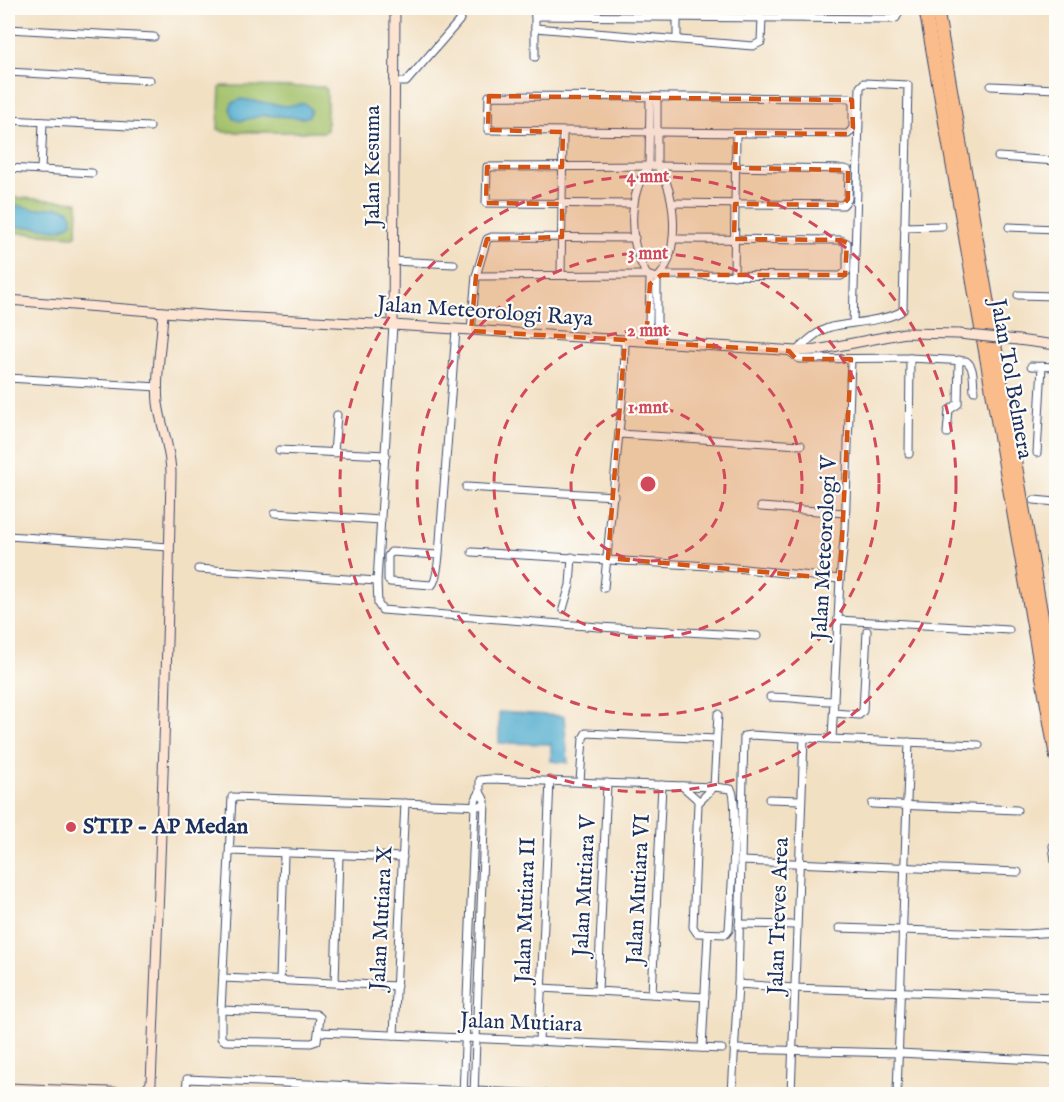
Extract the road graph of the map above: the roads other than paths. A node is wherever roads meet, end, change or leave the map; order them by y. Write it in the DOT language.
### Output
graph roads {
  1 [pos="395,8"];
  2 [pos="465,8"];
  3 [pos="535,8"];
  4 [pos="677,8"];
  5 [pos="898,8"];
  6 [pos="925,8"];
  7 [pos="937,8"];
  8 [pos="535,16"];
  9 [pos="677,17"];
  10 [pos="762,18"];
  11 [pos="535,28"];
  12 [pos="8,29"];
  13 [pos="154,37"];
  14 [pos="677,38"];
  15 [pos="535,57"];
  16 [pos="8,72"];
  17 [pos="150,80"];
  18 [pos="393,82"];
  19 [pos="991,86"];
  20 [pos="1056,89"];
  21 [pos="654,97"];
  22 [pos="8,120"];
  23 [pos="43,122"];
  24 [pos="150,128"];
  25 [pos="563,132"];
  26 [pos="654,133"];
  27 [pos="736,133"];
  28 [pos="998,157"];
  29 [pos="1056,161"];
  30 [pos="653,166"];
  31 [pos="562,167"];
  32 [pos="8,168"];
  33 [pos="735,168"];
  34 [pos="41,170"];
  35 [pos="92,173"];
  36 [pos="672,203"];
  37 [pos="562,204"];
  38 [pos="634,204"];
  39 [pos="735,204"];
  40 [pos="942,226"];
  41 [pos="904,227"];
  42 [pos="1009,227"];
  43 [pos="1056,228"];
  44 [pos="562,237"];
  45 [pos="635,238"];
  46 [pos="673,239"];
  47 [pos="734,240"];
  48 [pos="392,261"];
  49 [pos="454,264"];
  50 [pos="561,275"];
  51 [pos="476,276"];
  52 [pos="654,276"];
  53 [pos="734,276"];
  54 [pos="1018,295"];
  55 [pos="1056,296"];
  56 [pos="8,300"];
  57 [pos="163,312"];
  58 [pos="653,322"];
  59 [pos="853,323"];
  60 [pos="393,325"];
  61 [pos="456,330"];
  62 [pos="471,331"];
  63 [pos="624,340"];
  64 [pos="647,342"];
  65 [pos="660,342"];
  66 [pos="1056,345"];
  67 [pos="792,351"];
  68 [pos="910,358"];
  69 [pos="851,359"];
  70 [pos="959,360"];
  71 [pos="1031,366"];
  72 [pos="1042,366"];
  73 [pos="1056,367"];
  74 [pos="8,378"];
  75 [pos="158,387"];
  76 [pos="974,391"];
  77 [pos="337,415"];
  78 [pos="947,433"];
  79 [pos="619,434"];
  80 [pos="801,445"];
  81 [pos="279,450"];
  82 [pos="334,453"];
  83 [pos="1036,453"];
  84 [pos="909,454"];
  85 [pos="386,455"];
  86 [pos="466,487"];
  87 [pos="614,496"];
  88 [pos="1034,500"];
  89 [pos="1056,502"];
  90 [pos="761,507"];
  91 [pos="275,513"];
  92 [pos="845,513"];
  93 [pos="381,520"];
  94 [pos="8,536"];
  95 [pos="169,547"];
  96 [pos="472,552"];
  97 [pos="438,555"];
  98 [pos="572,557"];
  99 [pos="608,558"];
  100 [pos="1050,558"];
  101 [pos="198,569"];
  102 [pos="840,579"];
  103 [pos="377,581"];
  104 [pos="604,588"];
  105 [pos="1056,594"];
  106 [pos="563,609"];
  107 [pos="838,620"];
  108 [pos="1009,630"];
  109 [pos="867,631"];
  110 [pos="757,636"];
  111 [pos="770,697"];
  112 [pos="1056,698"];
  113 [pos="834,701"];
  114 [pos="834,713"];
  115 [pos="718,714"];
  116 [pos="804,738"];
  117 [pos="716,739"];
  118 [pos="832,739"];
  119 [pos="909,742"];
  120 [pos="979,745"];
  121 [pos="1056,757"];
  122 [pos="550,780"];
  123 [pos="579,782"];
  124 [pos="607,783"];
  125 [pos="662,785"];
  126 [pos="682,786"];
  127 [pos="714,787"];
  128 [pos="480,792"];
  129 [pos="769,799"];
  130 [pos="801,800"];
  131 [pos="699,801"];
  132 [pos="405,803"];
  133 [pos="872,804"];
  134 [pos="907,804"];
  135 [pos="475,806"];
  136 [pos="484,806"];
  137 [pos="1017,810"];
  138 [pos="1053,846"];
  139 [pos="230,851"];
  140 [pos="284,854"];
  141 [pos="339,856"];
  142 [pos="403,857"];
  143 [pos="741,861"];
  144 [pos="799,864"];
  145 [pos="905,867"];
  146 [pos="1056,867"];
  147 [pos="1017,872"];
  148 [pos="739,924"];
  149 [pos="796,925"];
  150 [pos="839,928"];
  151 [pos="902,930"];
  152 [pos="1056,932"];
  153 [pos="708,935"];
  154 [pos="223,978"];
  155 [pos="280,980"];
  156 [pos="335,982"];
  157 [pos="738,984"];
  158 [pos="397,986"];
  159 [pos="541,988"];
  160 [pos="794,988"];
  161 [pos="598,991"];
  162 [pos="900,991"];
  163 [pos="652,994"];
  164 [pos="705,997"];
  165 [pos="1056,997"];
  166 [pos="221,1010"];
  167 [pos="319,1032"];
  168 [pos="394,1035"];
  169 [pos="464,1038"];
  170 [pos="477,1039"];
  171 [pos="539,1041"];
  172 [pos="702,1048"];
  173 [pos="722,1049"];
  174 [pos="734,1049"];
  175 [pos="792,1050"];
  176 [pos="899,1053"];
  177 [pos="1056,1061"];
  178 [pos="151,1083"];
  179 [pos="8,1088"];
  180 [pos="463,1093"];
  181 [pos="475,1093"];
  182 [pos="144,1094"];
  183 [pos="158,1094"];
  184 [pos="179,1095"];
  185 [pos="186,1095"];
  186 [pos="546,1095"];
  187 [pos="732,1095"];
  188 [pos="791,1095"];
  189 [pos="897,1095"];
  1 -- 18 [label="street, Jalan Kesuma"];
  2 -- 18 [label="street"];
  3 -- 8 [label="street"];
  4 -- 9 [label="street"];
  5 -- 10 [label="street"];
  6 -- 121 [label="highway, Jalan Tol Belmera"];
  7 -- 112 [label="highway, Jalan Tol Belmera"];
  8 -- 9 [label="street"];
  8 -- 11 [label="street"];
  9 -- 10 [label="street"];
  9 -- 14 [label="street"];
  10 -- 14 [label="street"];
  11 -- 14 [label="street"];
  11 -- 15 [label="street"];
  12 -- 13 [label="street"];
  16 -- 17 [label="street"];
  18 -- 48 [label="street, Jalan Kesuma"];
  19 -- 20 [label="street"];
  21 -- 25 [label="street"];
  21 -- 26 [label="street"];
  21 -- 27 [label="street"];
  22 -- 23 [label="street"];
  23 -- 24 [label="street"];
  23 -- 34 [label="street"];
  25 -- 26 [label="street"];
  25 -- 31 [label="street"];
  26 -- 27 [label="street"];
  26 -- 30 [label="street"];
  27 -- 33 [label="street"];
  28 -- 29 [label="street"];
  30 -- 31 [label="street"];
  30 -- 33 [label="street"];
  30 -- 36 [label="street"];
  30 -- 38 [label="street"];
  31 -- 37 [label="street"];
  31 -- 37 [label="street"];
  32 -- 34 [label="street"];
  33 -- 39 [label="street"];
  33 -- 39 [label="street"];
  34 -- 35 [label="street"];
  36 -- 39 [label="street"];
  36 -- 46 [label="street"];
  37 -- 38 [label="street"];
  37 -- 44 [label="street"];
  38 -- 45 [label="street"];
  39 -- 47 [label="street"];
  40 -- 41 [label="street"];
  41 -- 59 [label="street"];
  41 -- 59 [label="street"];
  42 -- 43 [label="street"];
  44 -- 45 [label="street"];
  44 -- 50 [label="street"];
  44 -- 51 [label="street"];
  45 -- 52 [label="street"];
  46 -- 47 [label="street"];
  46 -- 52 [label="street"];
  47 -- 53 [label="street"];
  47 -- 53 [label="street"];
  48 -- 49 [label="street"];
  48 -- 60 [label="street, Jalan Kesuma"];
  50 -- 51 [label="street"];
  50 -- 52 [label="street"];
  51 -- 62 [label="street"];
  52 -- 53 [label="street"];
  52 -- 58 [label="street"];
  54 -- 55 [label="street"];
  56 -- 57 [label="street, Jalan Meteorologi Raya"];
  57 -- 60 [label="street, Jalan Meteorologi Raya"];
  57 -- 75 [label="street"];
  58 -- 64 [label="street"];
  58 -- 65 [label="street"];
  59 -- 67 [label="street"];
  60 -- 61 [label="street, Jalan Meteorologi Raya"];
  60 -- 85 [label="street"];
  61 -- 62 [label="street, Jalan Meteorologi Raya"];
  61 -- 97 [label="street"];
  62 -- 63 [label="street, Jalan Meteorologi Raya"];
  63 -- 64 [label="street, Jalan Meteorologi Raya"];
  63 -- 79 [label="street"];
  64 -- 65 [label="street, Jalan Meteorologi Raya"];
  65 -- 67 [label="street, Jalan Meteorologi Raya"];
  66 -- 67 [label="street, Jalan Meteorologi Raya, bridge"];
  67 -- 69 [label="street"];
  68 -- 69 [label="street"];
  68 -- 70 [label="street"];
  68 -- 84 [label="street"];
  69 -- 92 [label="street, Jalan Meteorologi V"];
  70 -- 76 [label="street"];
  70 -- 78 [label="street"];
  71 -- 72 [label="street"];
  72 -- 73 [label="street"];
  72 -- 83 [label="street"];
  74 -- 75 [label="street"];
  75 -- 95 [label="street"];
  77 -- 82 [label="street"];
  79 -- 80 [label="street"];
  79 -- 87 [label="street"];
  81 -- 82 [label="street"];
  82 -- 85 [label="street"];
  85 -- 93 [label="street"];
  86 -- 87 [label="street"];
  87 -- 99 [label="street"];
  88 -- 89 [label="street"];
  90 -- 92 [label="street"];
  91 -- 93 [label="street"];
  92 -- 102 [label="street, Jalan Meteorologi V"];
  93 -- 103 [label="street"];
  94 -- 95 [label="street"];
  95 -- 178 [label="street"];
  96 -- 98 [label="street"];
  97 -- 97 [label="street"];
  98 -- 99 [label="street"];
  98 -- 106 [label="street"];
  99 -- 102 [label="street"];
  99 -- 104 [label="street"];
  100 -- 105 [label="street"];
  101 -- 103 [label="street"];
  102 -- 107 [label="street, Jalan Meteorologi V"];
  103 -- 110 [label="street"];
  107 -- 108 [label="street"];
  107 -- 113 [label="street, Jalan Meteorologi V"];
  109 -- 114 [label="street"];
  111 -- 113 [label="street"];
  113 -- 114 [label="street, Jalan Meteorologi V"];
  114 -- 118 [label="street, Jalan Meteorologi V"];
  115 -- 117 [label="street"];
  116 -- 118 [label="street"];
  116 -- 130 [label="street, Jalan Treves Area"];
  116 -- 143 [label="street"];
  117 -- 123 [label="street"];
  117 -- 127 [label="street"];
  118 -- 119 [label="street"];
  119 -- 120 [label="street"];
  119 -- 134 [label="street"];
  122 -- 123 [label="street"];
  122 -- 128 [label="street"];
  122 -- 159 [label="street, Jalan Mutiara II"];
  123 -- 124 [label="street"];
  124 -- 125 [label="street"];
  124 -- 161 [label="street, Jalan Mutiara V"];
  125 -- 126 [label="street"];
  125 -- 163 [label="street, Jalan Mutiara VI"];
  126 -- 127 [label="street"];
  126 -- 131 [label="street"];
  127 -- 131 [label="street"];
  127 -- 153 [label="street"];
  128 -- 135 [label="street"];
  128 -- 136 [label="street"];
  129 -- 130 [label="street"];
  130 -- 144 [label="street, Jalan Treves Area"];
  131 -- 153 [label="street"];
  132 -- 135 [label="street"];
  132 -- 139 [label="street"];
  132 -- 142 [label="street, Jalan Mutiara X"];
  133 -- 134 [label="street"];
  134 -- 137 [label="street"];
  134 -- 145 [label="street"];
  135 -- 136 [label="street"];
  135 -- 169 [label="street"];
  136 -- 170 [label="street"];
  138 -- 146 [label="street"];
  139 -- 140 [label="street"];
  139 -- 154 [label="street"];
  140 -- 141 [label="street"];
  140 -- 155 [label="street"];
  141 -- 142 [label="street"];
  141 -- 156 [label="street"];
  142 -- 158 [label="street, Jalan Mutiara X"];
  143 -- 144 [label="street"];
  143 -- 148 [label="street"];
  144 -- 145 [label="street"];
  144 -- 149 [label="street, Jalan Treves Area"];
  145 -- 147 [label="street"];
  145 -- 151 [label="street"];
  148 -- 149 [label="street"];
  148 -- 157 [label="street"];
  149 -- 160 [label="street, Jalan Treves Area"];
  150 -- 151 [label="street"];
  151 -- 152 [label="street"];
  151 -- 162 [label="street"];
  153 -- 164 [label="street"];
  154 -- 155 [label="street"];
  154 -- 166 [label="street"];
  155 -- 156 [label="street"];
  156 -- 158 [label="street"];
  157 -- 160 [label="street"];
  157 -- 174 [label="street"];
  158 -- 168 [label="street, Jalan Mutiara X"];
  159 -- 161 [label="street"];
  159 -- 171 [label="street, Jalan Mutiara II"];
  160 -- 162 [label="street"];
  160 -- 175 [label="street, Jalan Treves Area"];
  161 -- 163 [label="street"];
  162 -- 165 [label="street"];
  162 -- 176 [label="street"];
  163 -- 164 [label="street"];
  164 -- 172 [label="street"];
  166 -- 167 [label="street"];
  166 -- 167 [label="street"];
  167 -- 168 [label="street, Jalan Mutiara"];
  168 -- 169 [label="street, Jalan Mutiara"];
  169 -- 170 [label="street, Jalan Mutiara"];
  169 -- 180 [label="street"];
  170 -- 171 [label="street, Jalan Mutiara"];
  170 -- 181 [label="street"];
  171 -- 172 [label="street, Jalan Mutiara"];
  172 -- 173 [label="street, Jalan Mutiara"];
  174 -- 175 [label="street"];
  174 -- 187 [label="street"];
  175 -- 176 [label="street"];
  175 -- 188 [label="street, Jalan Treves Area"];
  176 -- 177 [label="street"];
  176 -- 189 [label="street"];
  178 -- 182 [label="street"];
  178 -- 183 [label="street"];
  179 -- 182 [label="street"];
  180 -- 181 [label="street"];
  180 -- 185 [label="street"];
  181 -- 186 [label="street"];
  182 -- 183 [label="street"];
  183 -- 184 [label="street"];
}
